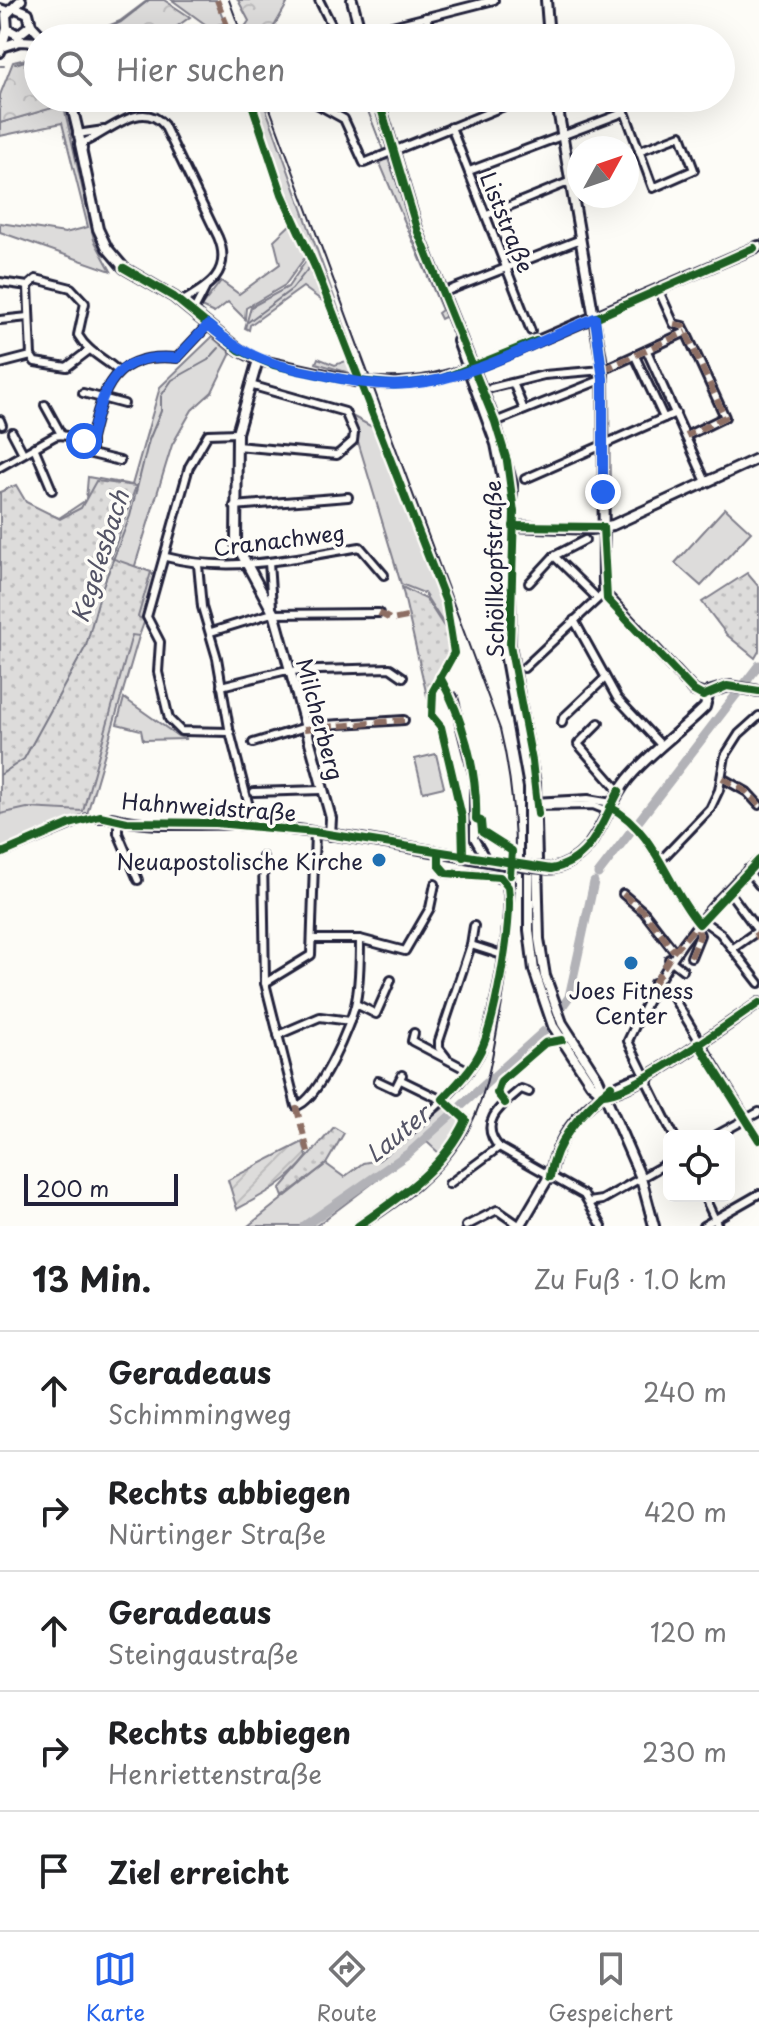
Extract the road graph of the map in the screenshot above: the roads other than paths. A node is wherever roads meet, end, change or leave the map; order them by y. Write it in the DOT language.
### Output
graph roads {
  1 [pos="319,0"];
  2 [pos="352,0"];
  3 [pos="494,0"];
  4 [pos="546,0"];
  5 [pos="12,14"];
  6 [pos="426,17"];
  7 [pos="331,24"];
  8 [pos="358,24"];
  9 [pos="402,24"];
  10 [pos="428,24"];
  11 [pos="548,24"];
  12 [pos="24,41"];
  13 [pos="2,49"];
  14 [pos="73,112"];
  15 [pos="331,112"];
  16 [pos="382,112"];
  17 [pos="489,112"];
  18 [pos="558,112"];
  19 [pos="451,127"];
  20 [pos="678,127"];
  21 [pos="108,129"];
  22 [pos="77,134"];
  23 [pos="562,134"];
  24 [pos="681,135"];
  25 [pos="634,136"];
  26 [pos="80,144"];
  27 [pos="639,151"];
  28 [pos="392,152"];
  29 [pos="567,160"];
  30 [pos="469,171"];
  31 [pos="567,183"];
  32 [pos="576,208"];
  33 [pos="487,215"];
  34 [pos="581,239"];
  35 [pos="759,246"];
  36 [pos="507,267"];
  37 [pos="0,282"];
  38 [pos="28,286"];
  39 [pos="205,289"];
  40 [pos="659,291"];
  41 [pos="442,293"];
  42 [pos="181,302"];
  43 [pos="193,312"];
  44 [pos="28,317"];
  45 [pos="595,318"];
  46 [pos="0,320"];
  47 [pos="208,325"];
  48 [pos="531,331"];
  49 [pos="686,332"];
  50 [pos="88,351"];
  51 [pos="647,351"];
  52 [pos="31,356"];
  53 [pos="635,356"];
  54 [pos="258,360"];
  55 [pos="0,364"];
  56 [pos="119,372"];
  57 [pos="603,374"];
  58 [pos="250,385"];
  59 [pos="514,385"];
  60 [pos="491,388"];
  61 [pos="83,393"];
  62 [pos="100,399"];
  63 [pos="124,404"];
  64 [pos="45,405"];
  65 [pos="524,410"];
  66 [pos="676,413"];
  67 [pos="664,418"];
  68 [pos="500,420"];
  69 [pos="12,432"];
  70 [pos="237,433"];
  71 [pos="61,434"];
  72 [pos="686,436"];
  73 [pos="91,439"];
  74 [pos="603,444"];
  75 [pos="236,446"];
  76 [pos="34,447"];
  77 [pos="23,453"];
  78 [pos="759,458"];
  79 [pos="120,461"];
  80 [pos="0,467"];
  81 [pos="525,479"];
  82 [pos="706,482"];
  83 [pos="52,490"];
  84 [pos="348,497"];
  85 [pos="234,506"];
  86 [pos="509,526"];
  87 [pos="603,527"];
  88 [pos="585,540"];
  89 [pos="554,556"];
  90 [pos="166,557"];
  91 [pos="269,562"];
  92 [pos="198,565"];
  93 [pos="245,565"];
  94 [pos="384,575"];
  95 [pos="529,583"];
  96 [pos="601,596"];
  97 [pos="379,613"];
  98 [pos="274,614"];
  99 [pos="574,620"];
  100 [pos="211,632"];
  101 [pos="524,668"];
  102 [pos="289,672"];
  103 [pos="403,677"];
  104 [pos="604,679"];
  105 [pos="221,686"];
  106 [pos="754,690"];
  107 [pos="708,696"];
  108 [pos="453,697"];
  109 [pos="759,716"];
  110 [pos="404,720"];
  111 [pos="562,723"];
  112 [pos="599,723"];
  113 [pos="229,728"];
  114 [pos="304,729"];
  115 [pos="253,743"];
  116 [pos="661,745"];
  117 [pos="722,778"];
  118 [pos="321,790"];
  119 [pos="619,791"];
  120 [pos="254,792"];
  121 [pos="535,804"];
  122 [pos="759,805"];
  123 [pos="610,807"];
  124 [pos="115,819"];
  125 [pos="254,826"];
  126 [pos="315,832"];
  127 [pos="330,835"];
  128 [pos="439,853"];
  129 [pos="0,854"];
  130 [pos="263,857"];
  131 [pos="661,860"];
  132 [pos="759,860"];
  133 [pos="487,861"];
  134 [pos="747,870"];
  135 [pos="138,880"];
  136 [pos="435,884"];
  137 [pos="759,885"];
  138 [pos="728,890"];
  139 [pos="623,894"];
  140 [pos="699,923"];
  141 [pos="474,926"];
  142 [pos="758,933"];
  143 [pos="687,936"];
  144 [pos="313,939"];
  145 [pos="360,939"];
  146 [pos="697,944"];
  147 [pos="471,945"];
  148 [pos="732,949"];
  149 [pos="674,951"];
  150 [pos="502,955"];
  151 [pos="691,957"];
  152 [pos="669,959"];
  153 [pos="683,970"];
  154 [pos="391,980"];
  155 [pos="265,983"];
  156 [pos="654,983"];
  157 [pos="759,983"];
  158 [pos="759,1003"];
  159 [pos="356,1004"];
  160 [pos="350,1021"];
  161 [pos="414,1033"];
  162 [pos="278,1035"];
  163 [pos="698,1043"];
  164 [pos="446,1057"];
  165 [pos="469,1071"];
  166 [pos="649,1074"];
  167 [pos="378,1081"];
  168 [pos="529,1092"];
  169 [pos="602,1094"];
  170 [pos="445,1101"];
  171 [pos="759,1112"];
  172 [pos="746,1119"];
  173 [pos="671,1130"];
  174 [pos="726,1130"];
  175 [pos="404,1136"];
  176 [pos="759,1140"];
  177 [pos="499,1147"];
  178 [pos="663,1165"];
  179 [pos="550,1177"];
  180 [pos="641,1178"];
  181 [pos="449,1184"];
  182 [pos="759,1194"];
  183 [pos="589,1202"];
  184 [pos="707,1202"];
  185 [pos="717,1223"];
  186 [pos="358,1226"];
  187 [pos="466,1226"];
  188 [pos="520,1226"];
  189 [pos="602,1226"];
  190 [pos="654,1226"];
  191 [pos="703,1226"];
  1 -- 7 [label="street"];
  2 -- 8 [label="main road"];
  3 -- 6 [label="street"];
  4 -- 11 [label="main road"];
  5 -- 13 [label="main road"];
  6 -- 9 [label="street"];
  6 -- 10 [label="street"];
  12 -- 13 [label="main road"];
  14 -- 22 [label="main road"];
  15 -- 28 [label="street"];
  16 -- 28 [label="main road, Schöllkopfstraße"];
  17 -- 19 [label="street"];
  18 -- 23 [label="main road"];
  19 -- 28 [label="street"];
  19 -- 30 [label="street, Liststraße"];
  20 -- 24 [label="street"];
  21 -- 22 [label="street"];
  21 -- 26 [label="street"];
  21 -- 39 [label="street"];
  22 -- 26 [label="main road"];
  23 -- 25 [label="street"];
  23 -- 29 [label="main road"];
  23 -- 30 [label="street"];
  24 -- 27 [label="street"];
  24 -- 27 [label="street"];
  26 -- 42 [label="main road"];
  28 -- 41 [label="main road, Schöllkopfstraße"];
  30 -- 33 [label="street, Liststraße"];
  31 -- 33 [label="street"];
  32 -- 34 [label="main road"];
  33 -- 36 [label="street, Liststraße"];
  34 -- 36 [label="street"];
  34 -- 45 [label="main road"];
  35 -- 40 [label="main road"];
  36 -- 41 [label="street"];
  36 -- 48 [label="street, Liststraße"];
  37 -- 38 [label="street"];
  38 -- 44 [label="street"];
  38 -- 50 [label="street"];
  39 -- 42 [label="street"];
  39 -- 43 [label="street"];
  40 -- 45 [label="main road"];
  40 -- 49 [label="street"];
  41 -- 86 [label="main road, Schöllkopfstraße"];
  42 -- 43 [label="main road"];
  43 -- 47 [label="main road"];
  44 -- 46 [label="street"];
  44 -- 52 [label="street"];
  45 -- 54 [label="main road, bridge"];
  45 -- 57 [label="main road"];
  47 -- 54 [label="main road"];
  47 -- 56 [label="street"];
  49 -- 51 [label="street"];
  49 -- 72 [label="street"];
  50 -- 52 [label="street"];
  50 -- 56 [label="street"];
  51 -- 53 [label="street"];
  51 -- 66 [label="street"];
  52 -- 55 [label="street"];
  53 -- 57 [label="street"];
  53 -- 67 [label="street"];
  54 -- 58 [label="main road, Milcherberg"];
  56 -- 62 [label="street"];
  57 -- 59 [label="street"];
  57 -- 65 [label="street"];
  57 -- 74 [label="main road"];
  58 -- 70 [label="main road, Milcherberg"];
  58 -- 75 [label="street"];
  59 -- 60 [label="street"];
  59 -- 65 [label="street"];
  61 -- 62 [label="street"];
  62 -- 63 [label="street"];
  62 -- 73 [label="street"];
  64 -- 71 [label="street"];
  65 -- 68 [label="street"];
  66 -- 67 [label="street"];
  66 -- 72 [label="street"];
  67 -- 74 [label="street"];
  69 -- 77 [label="street"];
  70 -- 75 [label="main road, Milcherberg"];
  70 -- 90 [label="street"];
  71 -- 73 [label="street"];
  71 -- 76 [label="street"];
  72 -- 82 [label="street"];
  73 -- 79 [label="street"];
  74 -- 81 [label="street"];
  74 -- 87 [label="main road"];
  75 -- 85 [label="main road, Milcherberg"];
  76 -- 77 [label="street"];
  76 -- 83 [label="street"];
  77 -- 80 [label="street"];
  78 -- 82 [label="main road"];
  82 -- 87 [label="main road"];
  84 -- 85 [label="street"];
  85 -- 93 [label="main road, Milcherberg"];
  86 -- 87 [label="main road"];
  86 -- 121 [label="main road, Schöllkopfstraße"];
  87 -- 96 [label="main road"];
  88 -- 89 [label="street"];
  89 -- 95 [label="street"];
  89 -- 96 [label="street"];
  90 -- 92 [label="street, Cranachweg"];
  90 -- 125 [label="street"];
  91 -- 93 [label="street, Cranachweg"];
  91 -- 94 [label="street, Cranachweg"];
  91 -- 98 [label="street, Milcherberg"];
  92 -- 93 [label="street, Cranachweg"];
  92 -- 100 [label="street"];
  93 -- 98 [label="main road, Milcherberg"];
  96 -- 99 [label="street"];
  96 -- 107 [label="main road"];
  97 -- 98 [label="street"];
  98 -- 100 [label="street"];
  98 -- 102 [label="main road, Milcherberg"];
  99 -- 101 [label="street"];
  99 -- 104 [label="street"];
  100 -- 105 [label="street"];
  102 -- 103 [label="street"];
  102 -- 105 [label="street"];
  102 -- 114 [label="main road, Milcherberg"];
  104 -- 111 [label="street"];
  104 -- 116 [label="street"];
  105 -- 113 [label="street"];
  106 -- 107 [label="main road, Hahnweidstraße"];
  107 -- 116 [label="main road, Hahnweidstraße"];
  108 -- 133 [label="street"];
  109 -- 117 [label="street"];
  110 -- 114 [label="street"];
  112 -- 119 [label="street"];
  114 -- 115 [label="street"];
  114 -- 118 [label="main road, Milcherberg"];
  116 -- 119 [label="main road, Hahnweidstraße"];
  117 -- 122 [label="street"];
  117 -- 131 [label="street"];
  118 -- 120 [label="street"];
  118 -- 127 [label="main road, Milcherberg"];
  119 -- 123 [label="main road, Hahnweidstraße"];
  121 -- 123 [label="street"];
  121 -- 169 [label="main road, Schöllkopfstraße"];
  123 -- 131 [label="street"];
  123 -- 133 [label="main road, Hahnweidstraße, bridge"];
  124 -- 125 [label="main road, Hahnweidstraße"];
  124 -- 129 [label="street, Hahnweidstraße"];
  124 -- 135 [label="street"];
  125 -- 126 [label="main road, Hahnweidstraße"];
  126 -- 127 [label="main road, Hahnweidstraße"];
  126 -- 144 [label="street"];
  127 -- 128 [label="main road, Hahnweidstraße"];
  128 -- 133 [label="main road, Hahnweidstraße"];
  128 -- 150 [label="street"];
  130 -- 155 [label="street"];
  131 -- 140 [label="street"];
  132 -- 134 [label="street"];
  134 -- 137 [label="street"];
  134 -- 138 [label="street"];
  136 -- 145 [label="street"];
  138 -- 140 [label="street"];
  138 -- 142 [label="street"];
  139 -- 149 [label="street"];
  140 -- 143 [label="street"];
  140 -- 146 [label="street"];
  140 -- 148 [label="street"];
  141 -- 147 [label="street"];
  142 -- 148 [label="street"];
  143 -- 146 [label="street"];
  143 -- 149 [label="street"];
  144 -- 145 [label="street"];
  144 -- 155 [label="street"];
  145 -- 159 [label="street"];
  146 -- 151 [label="street"];
  147 -- 150 [label="street"];
  147 -- 164 [label="street"];
  148 -- 157 [label="street"];
  149 -- 152 [label="street"];
  150 -- 165 [label="street"];
  152 -- 153 [label="street"];
  152 -- 156 [label="street"];
  154 -- 159 [label="street"];
  155 -- 162 [label="street"];
  156 -- 163 [label="street"];
  156 -- 166 [label="street"];
  158 -- 163 [label="main road"];
  159 -- 160 [label="street"];
  160 -- 162 [label="street"];
  160 -- 162 [label="street"];
  161 -- 164 [label="street"];
  163 -- 166 [label="main road"];
  163 -- 172 [label="street"];
  164 -- 165 [label="street"];
  165 -- 170 [label="street"];
  166 -- 169 [label="main road"];
  166 -- 173 [label="street"];
  167 -- 170 [label="street"];
  168 -- 177 [label="street"];
  169 -- 179 [label="main road"];
  169 -- 180 [label="main road, Schöllkopfstraße"];
  170 -- 175 [label="street"];
  170 -- 186 [label="street"];
  171 -- 172 [label="street"];
  172 -- 174 [label="street"];
  172 -- 176 [label="street"];
  177 -- 179 [label="street"];
  177 -- 181 [label="street"];
  178 -- 180 [label="street"];
  179 -- 183 [label="street"];
  179 -- 188 [label="main road"];
  180 -- 183 [label="street"];
  180 -- 190 [label="main road, Schöllkopfstraße"];
  182 -- 185 [label="street"];
  183 -- 189 [label="street"];
  184 -- 185 [label="street"];
  185 -- 191 [label="street"];
  187 -- 188 [label="street"];
}
